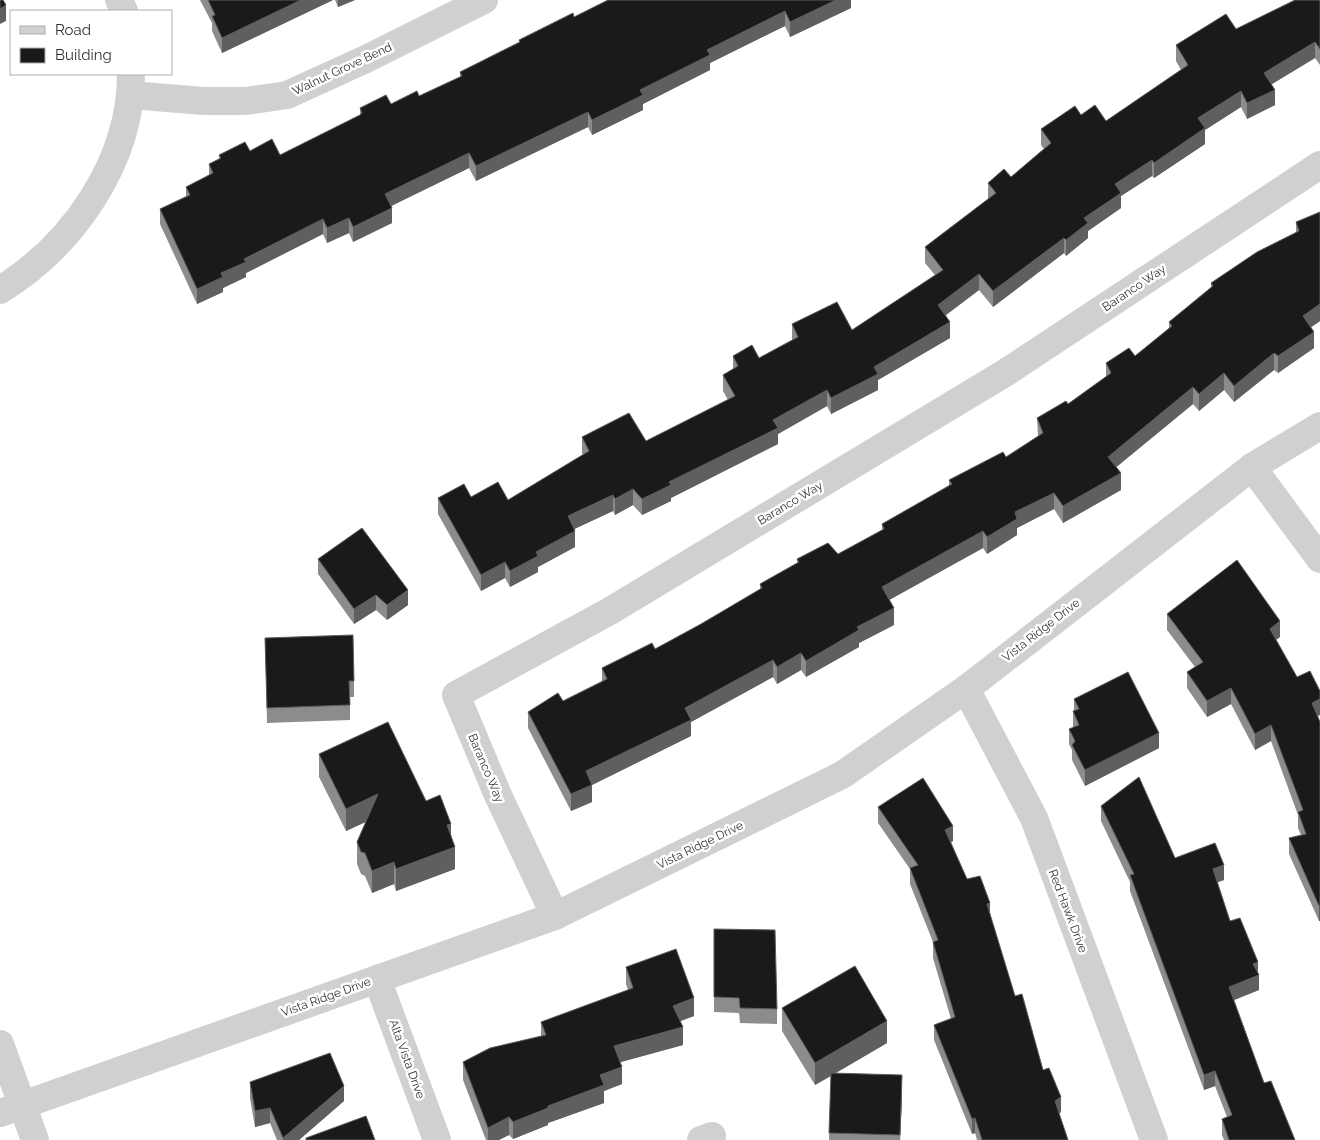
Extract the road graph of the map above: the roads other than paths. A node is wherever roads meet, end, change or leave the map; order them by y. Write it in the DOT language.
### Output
graph roads {
  1 [pos="484,0"];
  2 [pos="130,84"];
  3 [pos="1320,165"];
  4 [pos="0,290"];
  5 [pos="1320,426"];
  6 [pos="1252,466"];
  7 [pos="1320,559"];
  8 [pos="966,689"];
  9 [pos="555,916"];
  10 [pos="377,979"];
  11 [pos="0,1044"];
  12 [pos="11,1109"];
  13 [pos="35,1140"];
  14 [pos="437,1140"];
  15 [pos="1154,1140"];
  1 -- 2 [label="street, Walnut Grove Bend"];
  2 -- 4 [label="street"];
  3 -- 9 [label="street, Baranco Way"];
  5 -- 6 [label="street, Vista Ridge Drive"];
  6 -- 7 [label="street"];
  6 -- 8 [label="street, Vista Ridge Drive"];
  8 -- 9 [label="street, Vista Ridge Drive"];
  8 -- 15 [label="street, Red Hawk Drive"];
  9 -- 10 [label="street, Vista Ridge Drive"];
  10 -- 12 [label="street, Vista Ridge Drive"];
  10 -- 14 [label="street, Alta Vista Drive"];
  11 -- 12 [label="street"];
  12 -- 13 [label="street"];
}
